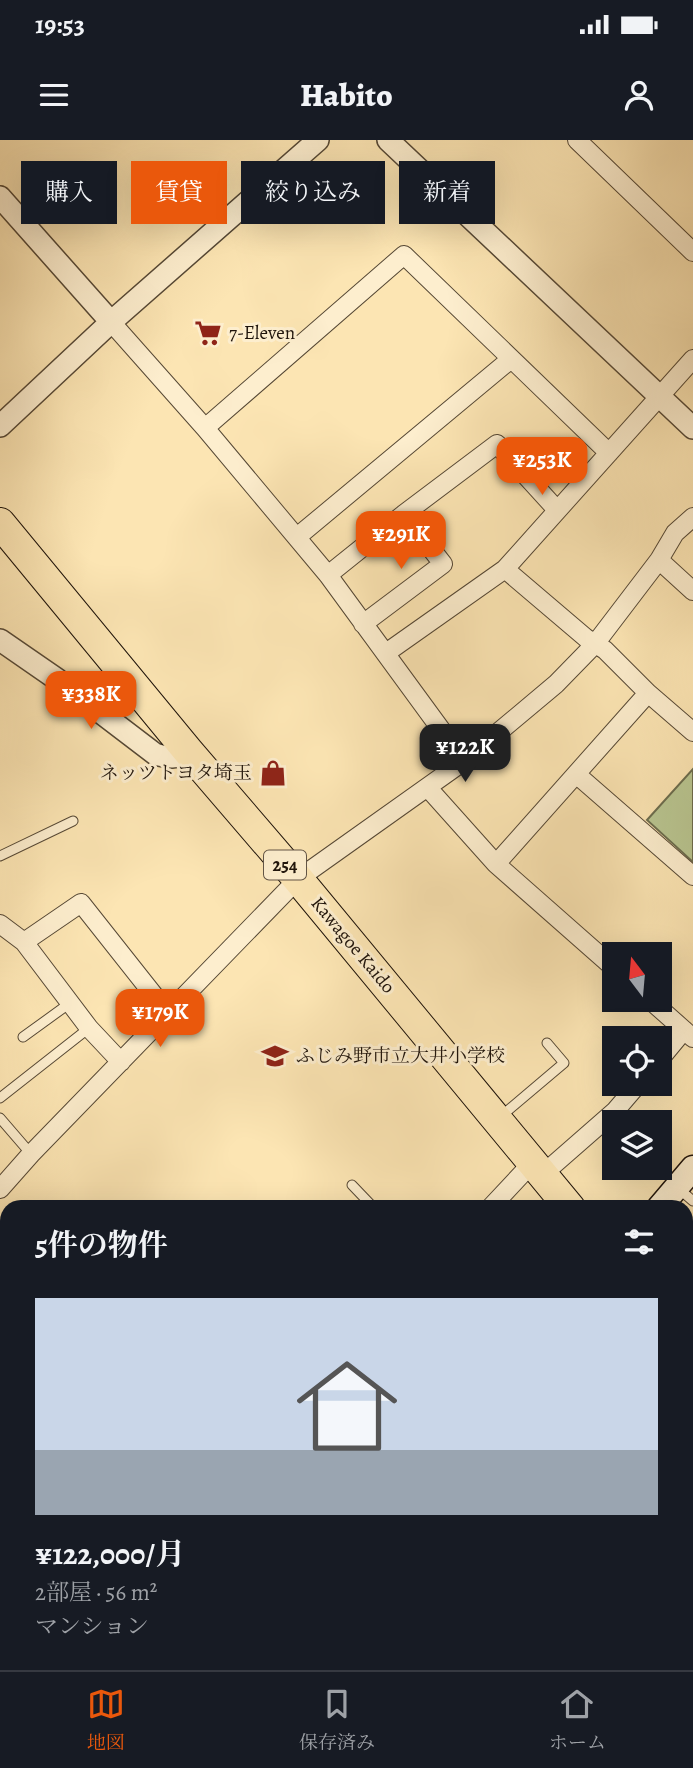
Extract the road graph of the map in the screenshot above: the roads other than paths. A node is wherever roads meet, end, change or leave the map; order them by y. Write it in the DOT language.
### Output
graph roads {
  1 [pos="318,140"];
  2 [pos="388,140"];
  3 [pos="577,140"];
  4 [pos="0,197"];
  5 [pos="693,252"];
  6 [pos="111,322"];
  7 [pos="512,359"];
  8 [pos="693,359"];
  9 [pos="659,396"];
  10 [pos="0,426"];
  11 [pos="205,428"];
  12 [pos="693,428"];
  13 [pos="609,453"];
  14 [pos="557,510"];
  15 [pos="404,514"];
  16 [pos="693,517"];
  17 [pos="0,523"];
  18 [pos="297,537"];
  19 [pos="659,560"];
  20 [pos="505,569"];
  21 [pos="328,575"];
  22 [pos="693,591"];
  23 [pos="363,624"];
  24 [pos="0,640"];
  25 [pos="595,644"];
  26 [pos="386,653"];
  27 [pos="648,693"];
  28 [pos="693,732"];
  29 [pos="188,751"];
  30 [pos="464,761"];
  31 [pos="576,774"];
  32 [pos="428,788"];
  33 [pos="73,821"];
  34 [pos="0,856"];
  35 [pos="496,863"];
  36 [pos="693,876"];
  37 [pos="298,879"];
  38 [pos="0,924"];
  39 [pos="24,942"];
  40 [pos="602,957"];
  41 [pos="70,1003"];
  42 [pos="664,1012"];
  43 [pos="168,1013"];
  44 [pos="89,1028"];
  45 [pos="689,1034"];
  46 [pos="23,1037"];
  47 [pos="547,1043"];
  48 [pos="672,1049"];
  49 [pos="121,1062"];
  50 [pos="628,1096"];
  51 [pos="0,1098"];
  52 [pos="0,1118"];
  53 [pos="498,1119"];
  54 [pos="31,1154"];
  55 [pos="538,1168"];
  56 [pos="693,1168"];
  57 [pos="352,1185"];
  58 [pos="0,1189"];
  59 [pos="685,1194"];
  60 [pos="366,1200"];
  61 [pos="500,1200"];
  62 [pos="564,1200"];
  1 -- 6 [label="street"];
  2 -- 9 [label="street"];
  3 -- 5 [label="street"];
  4 -- 6 [label="street"];
  6 -- 10 [label="street"];
  6 -- 11 [label="street"];
  7 -- 11 [label="street"];
  7 -- 13 [label="street"];
  7 -- 18 [label="street"];
  8 -- 9 [label="street"];
  9 -- 12 [label="street"];
  9 -- 13 [label="street"];
  11 -- 18 [label="street"];
  13 -- 14 [label="street"];
  14 -- 15 [label="street"];
  14 -- 20 [label="street"];
  15 -- 21 [label="street"];
  15 -- 23 [label="street"];
  16 -- 19 [label="street"];
  17 -- 29 [label="highway, Kawagoe Kaido / 254"];
  18 -- 21 [label="street"];
  19 -- 22 [label="street"];
  19 -- 25 [label="street"];
  20 -- 25 [label="street"];
  20 -- 26 [label="street"];
  21 -- 23 [label="street"];
  23 -- 26 [label="street"];
  24 -- 29 [label="street"];
  25 -- 27 [label="street"];
  25 -- 30 [label="street"];
  26 -- 30 [label="street"];
  27 -- 28 [label="street"];
  27 -- 31 [label="street"];
  29 -- 37 [label="highway, Kawagoe Kaido / 254"];
  30 -- 32 [label="street"];
  31 -- 35 [label="street"];
  31 -- 36 [label="street"];
  32 -- 35 [label="street"];
  32 -- 37 [label="street"];
  33 -- 34 [label="lane"];
  35 -- 40 [label="street"];
  37 -- 43 [label="street"];
  37 -- 53 [label="highway, Kawagoe Kaido / 254"];
  38 -- 39 [label="street"];
  39 -- 41 [label="street"];
  39 -- 43 [label="street"];
  41 -- 44 [label="street"];
  41 -- 46 [label="lane"];
  42 -- 45 [label="street"];
  43 -- 49 [label="street"];
  44 -- 49 [label="street"];
  44 -- 51 [label="lane"];
  45 -- 48 [label="street"];
  47 -- 53 [label="lane"];
  49 -- 54 [label="street"];
  50 -- 55 [label="street"];
  52 -- 54 [label="lane"];
  53 -- 55 [label="highway, Kawagoe Kaido / 254"];
  54 -- 58 [label="street"];
  55 -- 61 [label="street"];
  55 -- 62 [label="highway, Kawagoe Kaido / 254"];
  56 -- 59 [label="main road"];
  57 -- 60 [label="lane"];
}
